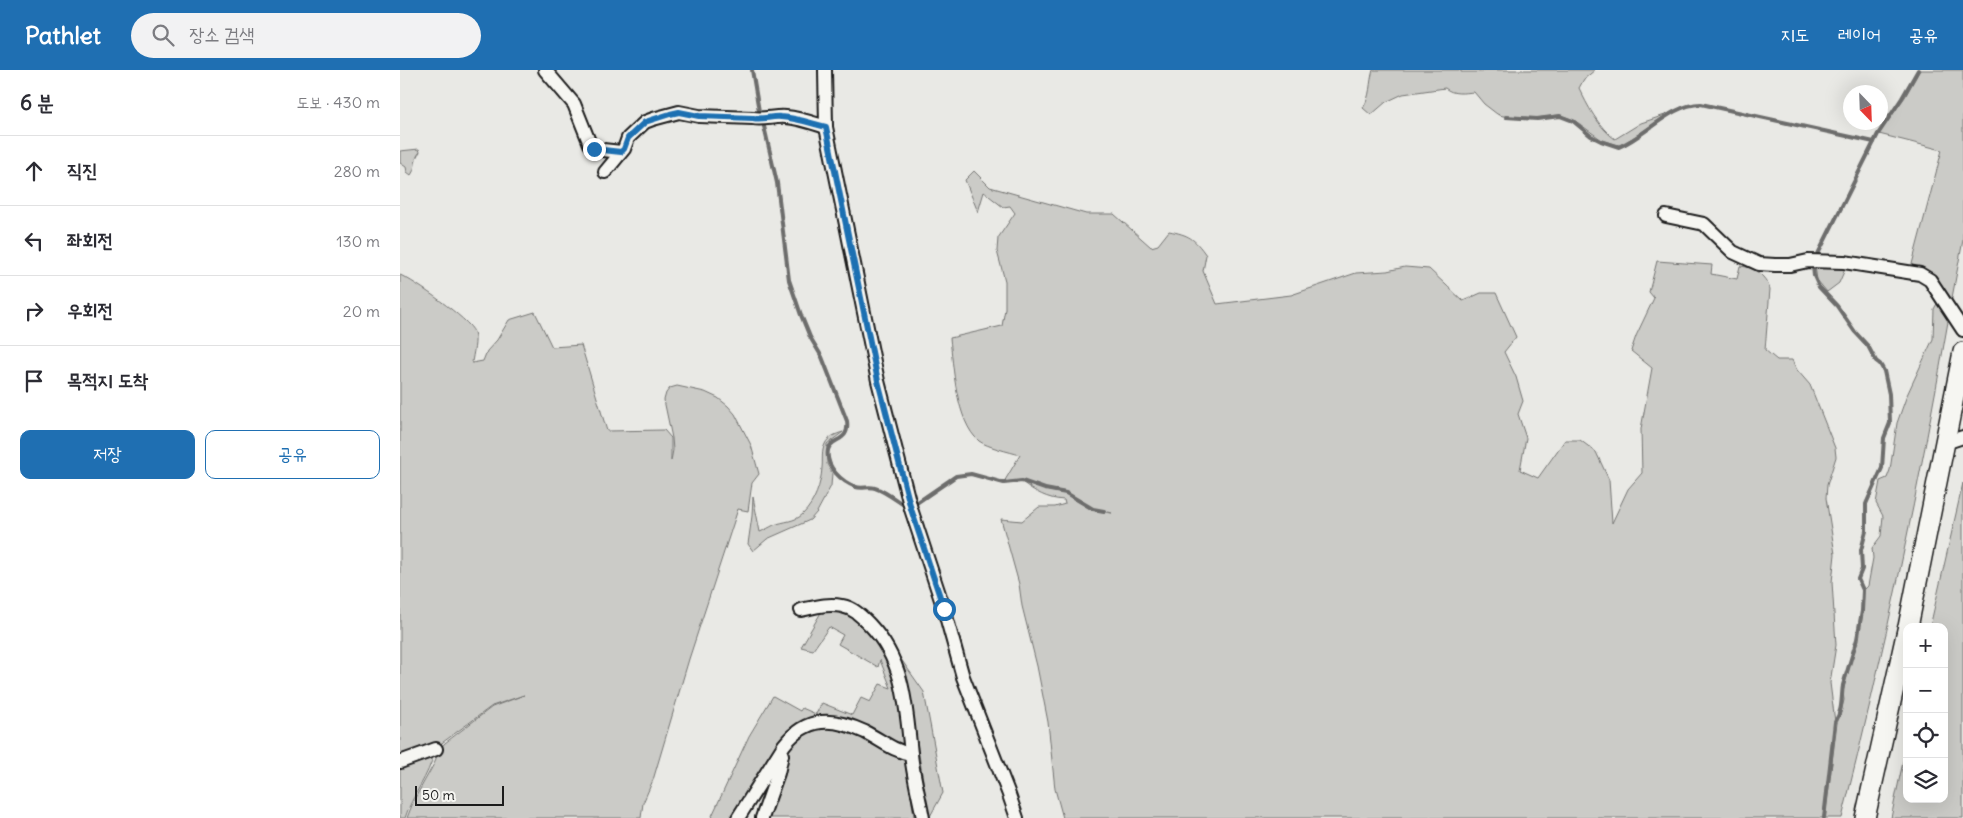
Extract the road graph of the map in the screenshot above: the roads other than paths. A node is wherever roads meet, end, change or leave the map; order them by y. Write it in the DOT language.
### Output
graph roads {
  1 [pos="545,70"];
  2 [pos="824,70"];
  3 [pos="826,127"];
  4 [pos="621,152"];
  5 [pos="604,172"];
  6 [pos="1666,216"];
  7 [pos="1963,330"];
  8 [pos="1963,352"];
  9 [pos="1963,437"];
  10 [pos="1945,443"];
  11 [pos="801,610"];
  12 [pos="1908,623"];
  13 [pos="1903,647"];
  14 [pos="784,745"];
  15 [pos="436,749"];
  16 [pos="911,754"];
  17 [pos="400,762"];
  18 [pos="738,818"];
  19 [pos="762,818"];
  20 [pos="922,818"];
  21 [pos="1017,818"];
  22 [pos="1864,818"];
  1 -- 4 [label="street"];
  2 -- 3 [label="street"];
  3 -- 4 [label="street"];
  3 -- 21 [label="street"];
  4 -- 5 [label="street"];
  6 -- 7 [label="street"];
  8 -- 10 [label="highway"];
  9 -- 10 [label="street"];
  10 -- 12 [label="highway"];
  11 -- 16 [label="street"];
  13 -- 22 [label="highway"];
  14 -- 16 [label="street"];
  14 -- 18 [label="street"];
  14 -- 19 [label="street"];
  15 -- 17 [label="street"];
  16 -- 20 [label="street"];
}
